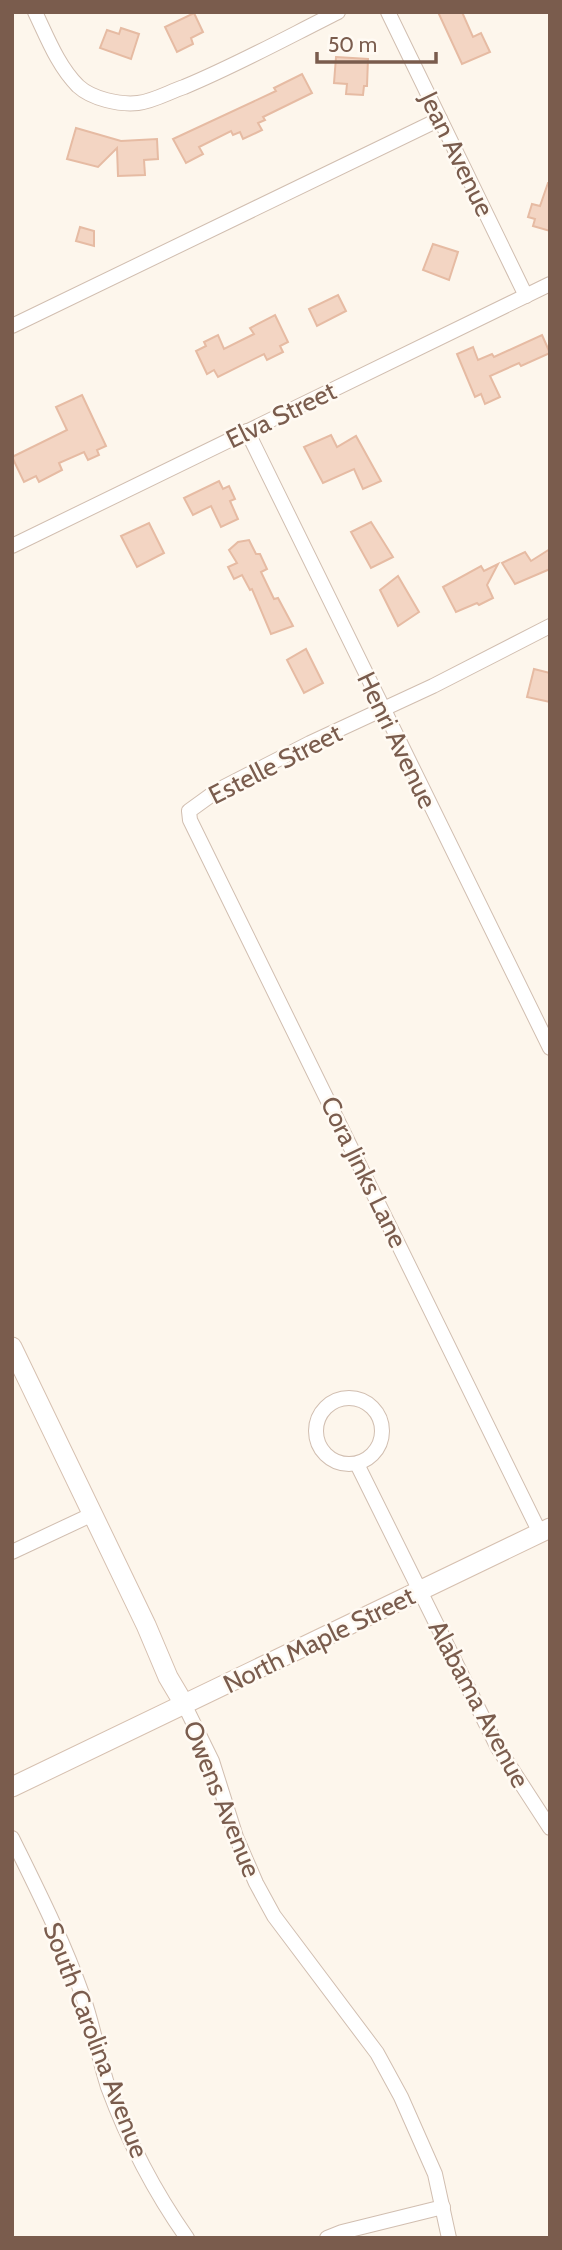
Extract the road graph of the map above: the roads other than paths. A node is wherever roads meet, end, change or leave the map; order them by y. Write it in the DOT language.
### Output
graph roads {
  1 [pos="35,12"];
  2 [pos="338,12"];
  3 [pos="388,12"];
  4 [pos="440,119"];
  5 [pos="550,284"];
  6 [pos="526,296"];
  7 [pos="12,326"];
  8 [pos="247,431"];
  9 [pos="12,545"];
  10 [pos="550,626"];
  11 [pos="382,709"];
  12 [pos="189,811"];
  13 [pos="550,1048"];
  14 [pos="12,1347"];
  15 [pos="356,1464"];
  16 [pos="93,1514"];
  17 [pos="545,1530"];
  18 [pos="12,1552"];
  19 [pos="420,1591"];
  20 [pos="184,1704"];
  21 [pos="12,1787"];
  22 [pos="550,1828"];
  23 [pos="12,1838"];
  24 [pos="443,2207"];
  25 [pos="187,2238"];
  26 [pos="327,2238"];
  27 [pos="449,2238"];
  1 -- 2 [label="street"];
  3 -- 4 [label="street, Jean Avenue"];
  4 -- 6 [label="street, Jean Avenue"];
  4 -- 7 [label="street"];
  5 -- 6 [label="street, Elva Street"];
  6 -- 8 [label="street, Elva Street"];
  8 -- 9 [label="street, Elva Street"];
  8 -- 11 [label="street, Henri Avenue"];
  10 -- 11 [label="street, Estelle Street"];
  11 -- 12 [label="street, Estelle Street"];
  11 -- 13 [label="street, Henri Avenue"];
  12 -- 17 [label="street, Cora Jinks Lane"];
  14 -- 16 [label="street, Owens Avenue"];
  15 -- 15 [label="street"];
  15 -- 19 [label="street, Alabama Avenue"];
  16 -- 18 [label="street"];
  16 -- 20 [label="street, Owens Avenue"];
  17 -- 19 [label="street, North Maple Street"];
  19 -- 20 [label="street, North Maple Street"];
  19 -- 22 [label="street, Alabama Avenue"];
  20 -- 21 [label="street, North Maple Street"];
  20 -- 24 [label="street, Owens Avenue"];
  23 -- 25 [label="street, South Carolina Avenue"];
  24 -- 26 [label="street"];
  24 -- 27 [label="street, Owens Avenue"];
}
